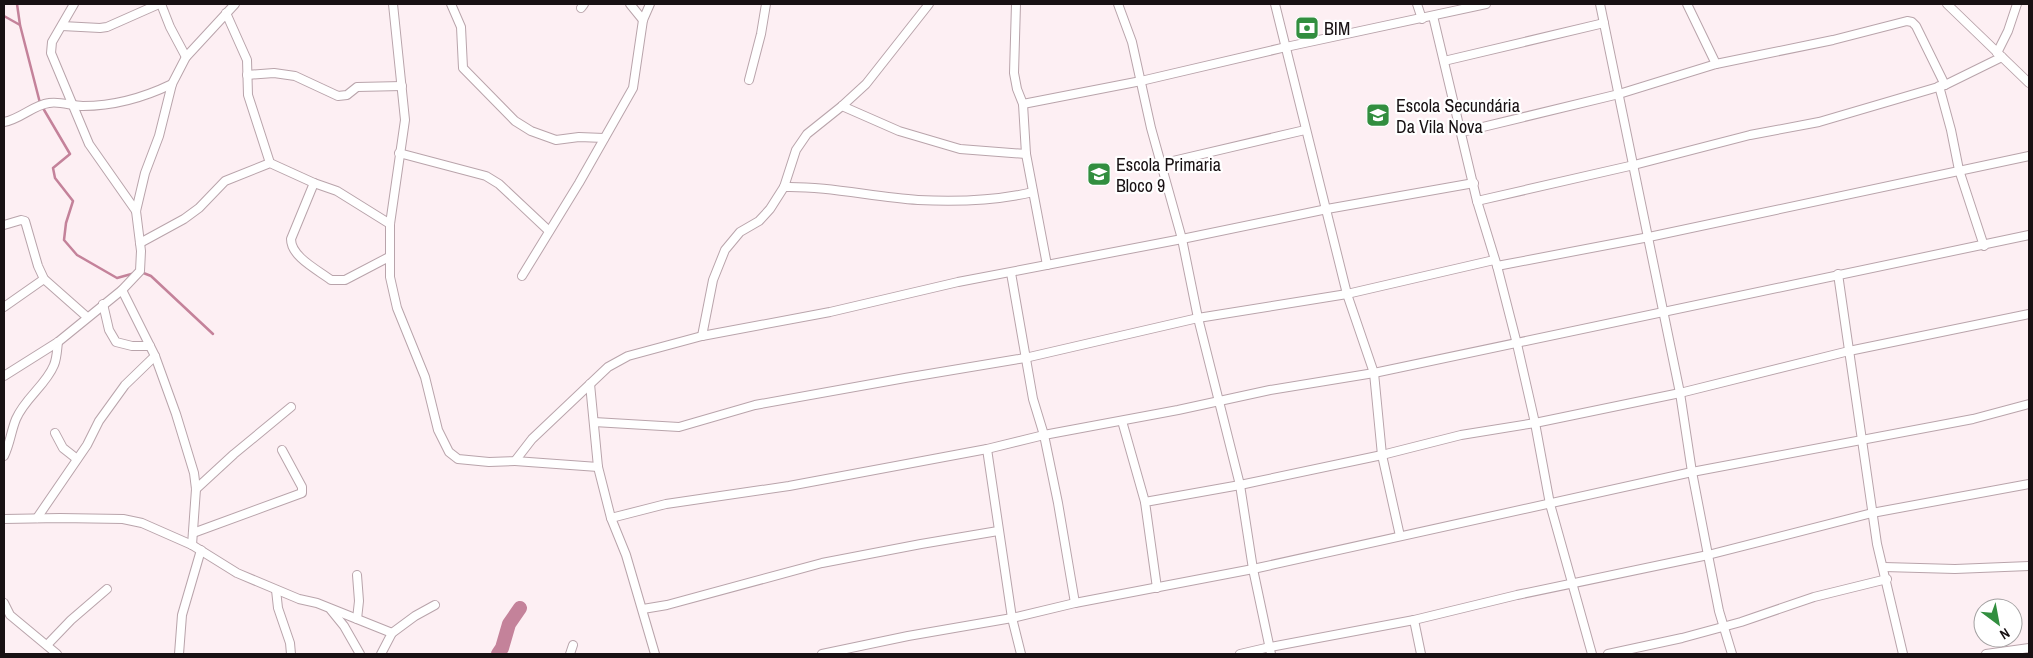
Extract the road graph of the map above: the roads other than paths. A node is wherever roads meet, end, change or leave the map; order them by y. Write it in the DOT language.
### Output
graph roads {
  1 [pos="74,4"];
  2 [pos="160,4"];
  3 [pos="393,4"];
  4 [pos="451,4"];
  5 [pos="630,4"];
  6 [pos="650,4"];
  7 [pos="766,4"];
  8 [pos="929,4"];
  9 [pos="1016,4"];
  10 [pos="1118,4"];
  11 [pos="1275,4"];
  12 [pos="1418,4"];
  13 [pos="1486,4"];
  14 [pos="1600,4"];
  15 [pos="1687,4"];
  16 [pos="1946,4"];
  17 [pos="2017,4"];
  18 [pos="230,8"];
  19 [pos="1432,16"];
  20 [pos="1422,19"];
  21 [pos="643,20"];
  22 [pos="1604,22"];
  23 [pos="62,26"];
  24 [pos="1286,47"];
  25 [pos="2000,55"];
  26 [pos="186,57"];
  27 [pos="1444,61"];
  28 [pos="1716,64"];
  29 [pos="2029,70"];
  30 [pos="2020,73"];
  31 [pos="247,75"];
  32 [pos="749,80"];
  33 [pos="1141,81"];
  34 [pos="2029,83"];
  35 [pos="172,84"];
  36 [pos="1942,85"];
  37 [pos="402,86"];
  38 [pos="1619,94"];
  39 [pos="1023,104"];
  40 [pos="73,106"];
  41 [pos="842,106"];
  42 [pos="4,122"];
  43 [pos="1306,130"];
  44 [pos="1462,132"];
  45 [pos="604,138"];
  46 [pos="399,153"];
  47 [pos="1026,154"];
  48 [pos="2029,156"];
  49 [pos="270,163"];
  50 [pos="1160,164"];
  51 [pos="1634,165"];
  52 [pos="1959,170"];
  53 [pos="314,182"];
  54 [pos="1474,183"];
  55 [pos="784,188"];
  56 [pos="1033,192"];
  57 [pos="1478,201"];
  58 [pos="1327,209"];
  59 [pos="136,211"];
  60 [pos="390,224"];
  61 [pos="4,226"];
  62 [pos="549,231"];
  63 [pos="2029,235"];
  64 [pos="1649,237"];
  65 [pos="1182,240"];
  66 [pos="140,243"];
  67 [pos="1984,246"];
  68 [pos="389,257"];
  69 [pos="1496,263"];
  70 [pos="1047,266"];
  71 [pos="1011,273"];
  72 [pos="1838,274"];
  73 [pos="522,276"];
  74 [pos="44,279"];
  75 [pos="122,290"];
  76 [pos="1348,294"];
  77 [pos="104,304"];
  78 [pos="4,307"];
  79 [pos="1664,313"];
  80 [pos="2029,314"];
  81 [pos="87,317"];
  82 [pos="1198,318"];
  83 [pos="702,336"];
  84 [pos="58,342"];
  85 [pos="1517,344"];
  86 [pos="150,346"];
  87 [pos="1849,352"];
  88 [pos="155,356"];
  89 [pos="1025,358"];
  90 [pos="1374,373"];
  91 [pos="4,376"];
  92 [pos="590,384"];
  93 [pos="1680,393"];
  94 [pos="1219,401"];
  95 [pos="2029,404"];
  96 [pos="291,407"];
  97 [pos="1122,421"];
  98 [pos="594,422"];
  99 [pos="1535,423"];
  100 [pos="55,433"];
  101 [pos="1044,435"];
  102 [pos="1862,439"];
  103 [pos="987,449"];
  104 [pos="282,450"];
  105 [pos="1382,455"];
  106 [pos="4,456"];
  107 [pos="77,459"];
  108 [pos="516,460"];
  109 [pos="598,467"];
  110 [pos="1692,472"];
  111 [pos="2029,484"];
  112 [pos="1240,485"];
  113 [pos="196,489"];
  114 [pos="1145,502"];
  115 [pos="1550,504"];
  116 [pos="1872,513"];
  117 [pos="37,518"];
  118 [pos="611,518"];
  119 [pos="4,519"];
  120 [pos="998,531"];
  121 [pos="193,533"];
  122 [pos="1400,536"];
  123 [pos="192,545"];
  124 [pos="200,550"];
  125 [pos="1708,555"];
  126 [pos="2029,566"];
  127 [pos="1884,567"];
  128 [pos="1253,569"];
  129 [pos="357,575"];
  130 [pos="1887,579"];
  131 [pos="1572,583"];
  132 [pos="1157,588"];
  133 [pos="107,589"];
  134 [pos="276,590"];
  135 [pos="4,603"];
  136 [pos="1075,603"];
  137 [pos="435,605"];
  138 [pos="330,609"];
  139 [pos="643,609"];
  140 [pos="1012,618"];
  141 [pos="357,619"];
  142 [pos="1414,620"];
  143 [pos="1724,627"];
  144 [pos="392,632"];
  145 [pos="573,645"];
  146 [pos="47,646"];
  147 [pos="2029,648"];
  148 [pos="1270,651"];
  149 [pos="57,654"];
  150 [pos="179,654"];
  151 [pos="292,654"];
  152 [pos="360,654"];
  153 [pos="381,654"];
  154 [pos="570,654"];
  155 [pos="655,654"];
  156 [pos="822,654"];
  157 [pos="1021,654"];
  158 [pos="1240,654"];
  159 [pos="1421,654"];
  160 [pos="1592,654"];
  161 [pos="1608,654"];
  162 [pos="1732,654"];
  163 [pos="1904,654"];
  164 [pos="1986,654"];
  1 -- 23 [label="street"];
  2 -- 23 [label="street"];
  2 -- 26 [label="street"];
  3 -- 37 [label="street"];
  4 -- 45 [label="street"];
  5 -- 21 [label="street"];
  6 -- 21 [label="street"];
  7 -- 32 [label="street"];
  8 -- 41 [label="street"];
  9 -- 39 [label="street"];
  10 -- 33 [label="street"];
  11 -- 24 [label="street"];
  12 -- 20 [label="street"];
  13 -- 19 [label="street"];
  14 -- 22 [label="street"];
  15 -- 28 [label="street"];
  16 -- 25 [label="street"];
  17 -- 25 [label="street"];
  18 -- 26 [label="street"];
  18 -- 31 [label="street"];
  19 -- 20 [label="street"];
  19 -- 27 [label="street"];
  20 -- 24 [label="street"];
  21 -- 45 [label="street"];
  22 -- 27 [label="street"];
  22 -- 38 [label="street"];
  23 -- 40 [label="street"];
  24 -- 33 [label="street"];
  24 -- 43 [label="street"];
  25 -- 30 [label="street"];
  25 -- 36 [label="street"];
  26 -- 35 [label="street"];
  27 -- 44 [label="street"];
  28 -- 36 [label="street"];
  28 -- 38 [label="street"];
  29 -- 30 [label="street"];
  30 -- 34 [label="street"];
  31 -- 37 [label="street"];
  31 -- 49 [label="street"];
  33 -- 39 [label="street"];
  33 -- 50 [label="street"];
  35 -- 40 [label="street"];
  35 -- 59 [label="street"];
  36 -- 51 [label="street"];
  36 -- 52 [label="street"];
  37 -- 46 [label="street"];
  38 -- 44 [label="street"];
  38 -- 51 [label="street"];
  39 -- 47 [label="street"];
  40 -- 42 [label="street"];
  40 -- 59 [label="street"];
  41 -- 47 [label="street"];
  41 -- 55 [label="street"];
  43 -- 50 [label="street"];
  43 -- 58 [label="street"];
  44 -- 54 [label="street"];
  45 -- 62 [label="street"];
  46 -- 60 [label="street"];
  46 -- 62 [label="street"];
  47 -- 56 [label="street"];
  48 -- 52 [label="street"];
  49 -- 53 [label="street"];
  49 -- 66 [label="street"];
  50 -- 65 [label="street"];
  51 -- 57 [label="street"];
  51 -- 64 [label="street"];
  52 -- 64 [label="street"];
  52 -- 67 [label="street"];
  53 -- 60 [label="street"];
  53 -- 68 [label="street"];
  54 -- 57 [label="street"];
  54 -- 58 [label="street"];
  55 -- 56 [label="street"];
  55 -- 83 [label="street"];
  56 -- 70 [label="street"];
  57 -- 69 [label="street"];
  58 -- 65 [label="street"];
  58 -- 76 [label="street"];
  59 -- 66 [label="street"];
  60 -- 68 [label="street"];
  61 -- 74 [label="street"];
  62 -- 73 [label="street"];
  63 -- 67 [label="street"];
  64 -- 69 [label="street"];
  64 -- 79 [label="street"];
  65 -- 70 [label="street"];
  65 -- 82 [label="street"];
  66 -- 75 [label="street"];
  67 -- 72 [label="street"];
  68 -- 108 [label="street"];
  69 -- 76 [label="street"];
  69 -- 85 [label="street"];
  70 -- 71 [label="street"];
  71 -- 83 [label="street"];
  71 -- 89 [label="street"];
  72 -- 79 [label="street"];
  72 -- 87 [label="street"];
  74 -- 78 [label="street"];
  74 -- 81 [label="street"];
  75 -- 77 [label="street"];
  75 -- 86 [label="street"];
  76 -- 82 [label="street"];
  76 -- 90 [label="street"];
  77 -- 81 [label="street"];
  77 -- 86 [label="street"];
  79 -- 85 [label="street"];
  79 -- 93 [label="street"];
  80 -- 87 [label="street"];
  81 -- 84 [label="street"];
  82 -- 89 [label="street"];
  82 -- 94 [label="street"];
  83 -- 92 [label="street"];
  84 -- 91 [label="street"];
  84 -- 106 [label="street"];
  85 -- 90 [label="street"];
  85 -- 99 [label="street"];
  86 -- 88 [label="street"];
  87 -- 93 [label="street"];
  87 -- 102 [label="street"];
  88 -- 107 [label="street"];
  88 -- 113 [label="street"];
  89 -- 98 [label="street"];
  89 -- 101 [label="street"];
  90 -- 94 [label="street"];
  90 -- 105 [label="street"];
  92 -- 98 [label="street"];
  92 -- 108 [label="street"];
  93 -- 99 [label="street"];
  93 -- 110 [label="street"];
  94 -- 97 [label="street"];
  94 -- 112 [label="street"];
  95 -- 102 [label="street"];
  96 -- 113 [label="street"];
  97 -- 101 [label="street"];
  97 -- 114 [label="street"];
  98 -- 109 [label="street"];
  99 -- 105 [label="street"];
  99 -- 115 [label="street"];
  100 -- 107 [label="street"];
  101 -- 103 [label="street"];
  101 -- 136 [label="street"];
  102 -- 110 [label="street"];
  102 -- 116 [label="street"];
  103 -- 118 [label="street"];
  103 -- 120 [label="street"];
  104 -- 121 [label="street"];
  105 -- 112 [label="street"];
  105 -- 122 [label="street"];
  107 -- 117 [label="street"];
  108 -- 109 [label="street"];
  109 -- 118 [label="street"];
  110 -- 115 [label="street"];
  110 -- 125 [label="street"];
  111 -- 116 [label="street"];
  112 -- 114 [label="street"];
  112 -- 128 [label="street"];
  113 -- 121 [label="street"];
  114 -- 132 [label="street"];
  115 -- 122 [label="street"];
  115 -- 131 [label="street"];
  116 -- 125 [label="street"];
  116 -- 127 [label="street"];
  117 -- 119 [label="street"];
  117 -- 123 [label="street"];
  118 -- 139 [label="street"];
  120 -- 139 [label="street"];
  120 -- 140 [label="street"];
  121 -- 123 [label="street"];
  122 -- 128 [label="street"];
  123 -- 124 [label="street"];
  124 -- 134 [label="street"];
  124 -- 150 [label="street"];
  125 -- 131 [label="street"];
  125 -- 143 [label="street"];
  126 -- 127 [label="street"];
  127 -- 130 [label="street"];
  128 -- 132 [label="street"];
  128 -- 148 [label="street"];
  129 -- 141 [label="street"];
  130 -- 143 [label="street"];
  130 -- 163 [label="street"];
  131 -- 142 [label="street"];
  131 -- 160 [label="street"];
  132 -- 136 [label="street"];
  133 -- 146 [label="street"];
  134 -- 138 [label="street"];
  134 -- 151 [label="street"];
  135 -- 146 [label="street"];
  136 -- 140 [label="street"];
  137 -- 144 [label="street"];
  138 -- 141 [label="street"];
  138 -- 152 [label="street"];
  139 -- 155 [label="street"];
  140 -- 156 [label="street"];
  140 -- 157 [label="street"];
  141 -- 144 [label="street"];
  142 -- 148 [label="street"];
  142 -- 159 [label="street"];
  143 -- 161 [label="street"];
  143 -- 162 [label="street"];
  144 -- 153 [label="street"];
  145 -- 154 [label="street"];
  146 -- 149 [label="street"];
  147 -- 164 [label="street"];
  148 -- 158 [label="street"];
}
